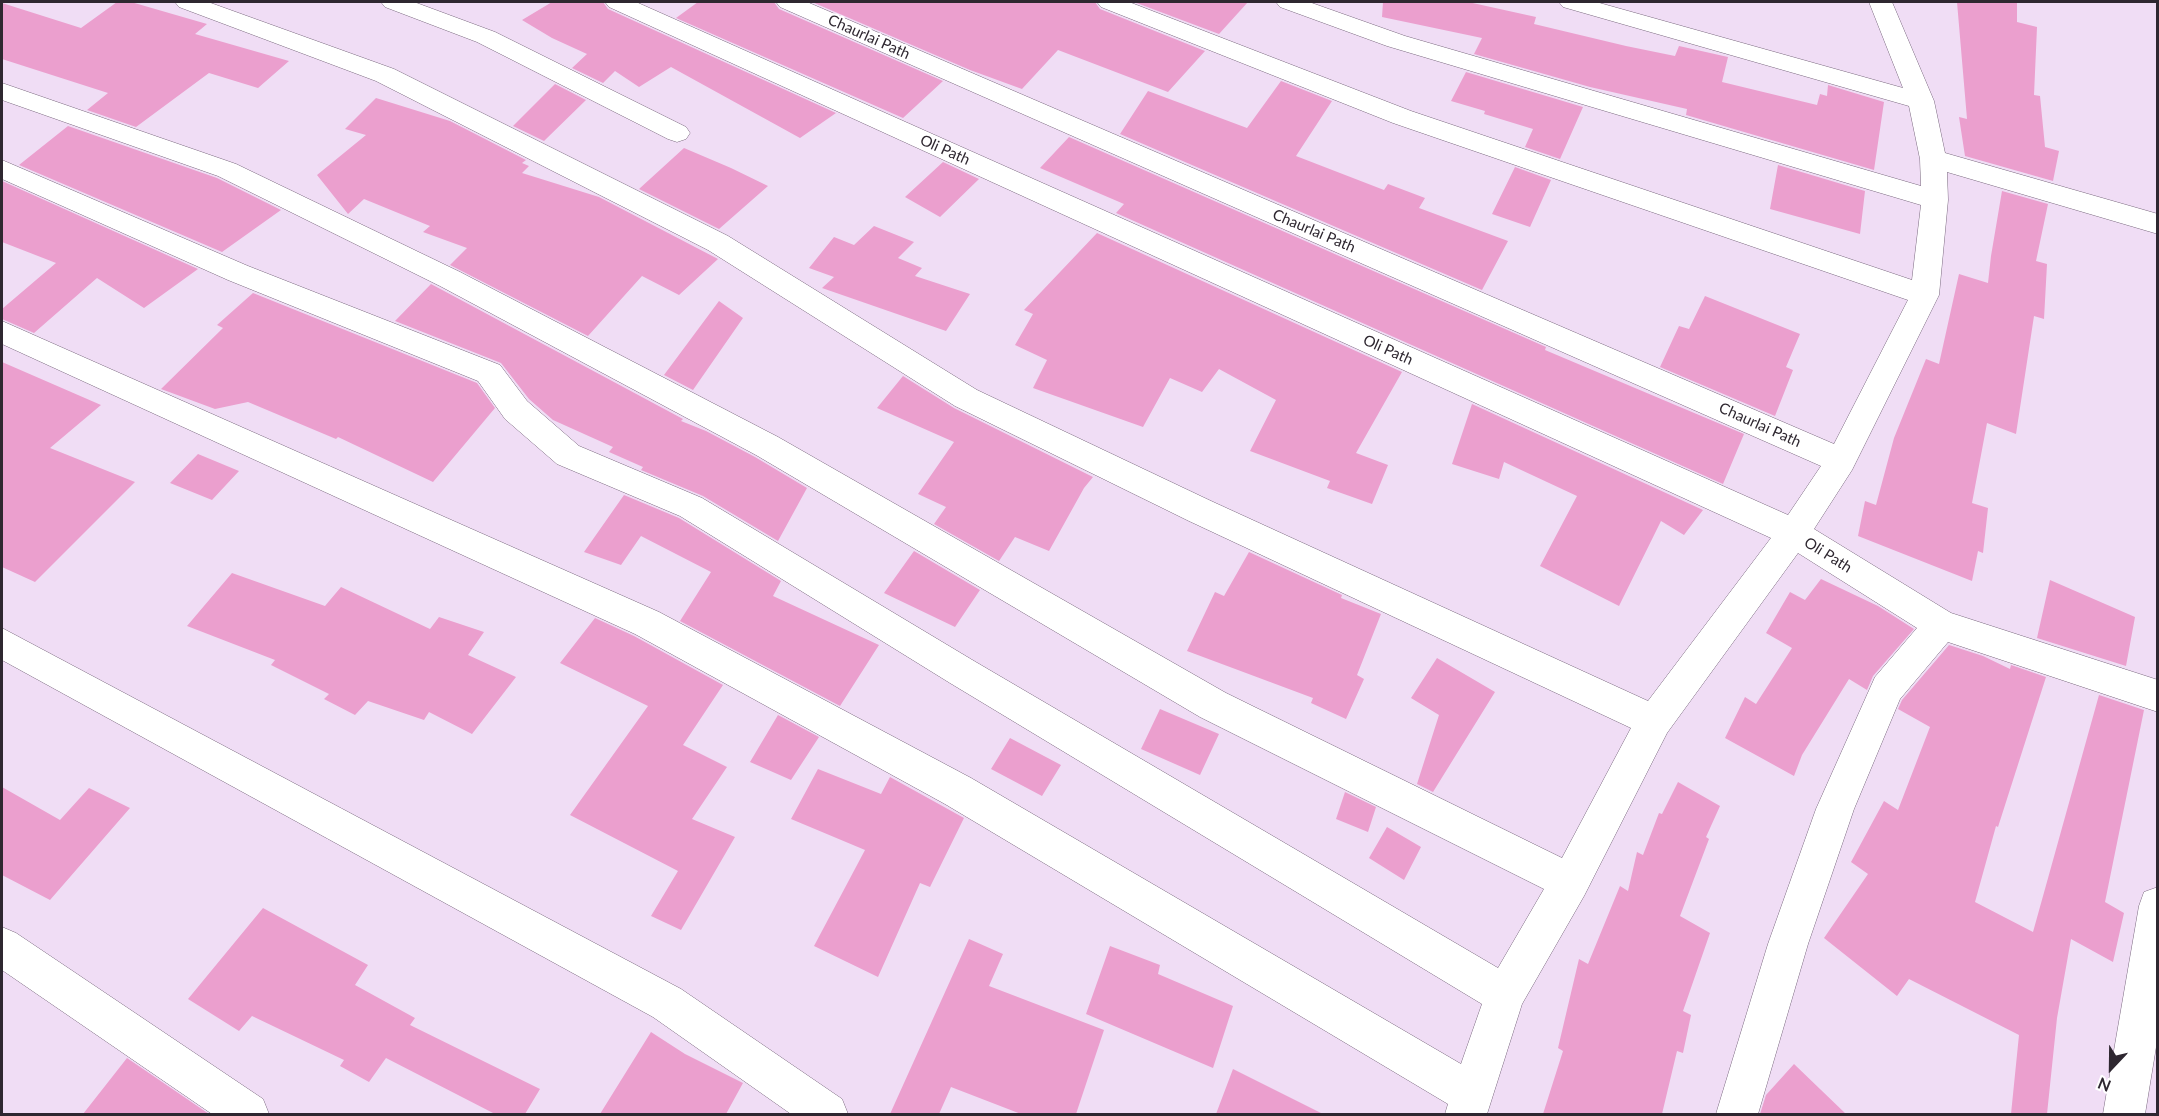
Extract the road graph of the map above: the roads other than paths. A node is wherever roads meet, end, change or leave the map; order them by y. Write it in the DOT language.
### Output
graph roads {
  1 [pos="187,2"];
  2 [pos="393,2"];
  3 [pos="617,2"];
  4 [pos="788,2"];
  5 [pos="1109,2"];
  6 [pos="1288,2"];
  7 [pos="1571,2"];
  8 [pos="1876,4"];
  9 [pos="2,91"];
  10 [pos="1921,101"];
  11 [pos="677,133"];
  12 [pos="1933,159"];
  13 [pos="2,169"];
  14 [pos="1935,200"];
  15 [pos="2157,224"];
  16 [pos="1925,295"];
  17 [pos="2,332"];
  18 [pos="1841,461"];
  19 [pos="1794,533"];
  20 [pos="1941,625"];
  21 [pos="2,643"];
  22 [pos="2157,696"];
  23 [pos="1654,721"];
  24 [pos="1570,882"];
  25 [pos="2157,906"];
  26 [pos="2,947"];
  27 [pos="1505,995"];
  28 [pos="1469,1104"];
  29 [pos="248,1114"];
  30 [pos="827,1114"];
  31 [pos="1737,1114"];
  32 [pos="2124,1114"];
  1 -- 23 [label="street"];
  2 -- 11 [label="street"];
  3 -- 19 [label="street, Oli Path"];
  4 -- 18 [label="street, Chaurlai Path"];
  5 -- 16 [label="street"];
  6 -- 14 [label="street"];
  7 -- 10 [label="street"];
  8 -- 10 [label="street"];
  9 -- 24 [label="street"];
  10 -- 12 [label="street"];
  12 -- 14 [label="street"];
  12 -- 15 [label="street"];
  13 -- 27 [label="street"];
  14 -- 16 [label="street"];
  16 -- 18 [label="street"];
  17 -- 28 [label="street"];
  18 -- 19 [label="street"];
  19 -- 20 [label="street, Oli Path"];
  19 -- 23 [label="street"];
  20 -- 22 [label="street, Oli Path"];
  20 -- 31 [label="street"];
  21 -- 30 [label="street"];
  23 -- 24 [label="street"];
  24 -- 27 [label="street"];
  25 -- 32 [label="street"];
  26 -- 29 [label="street"];
  27 -- 28 [label="street"];
}
